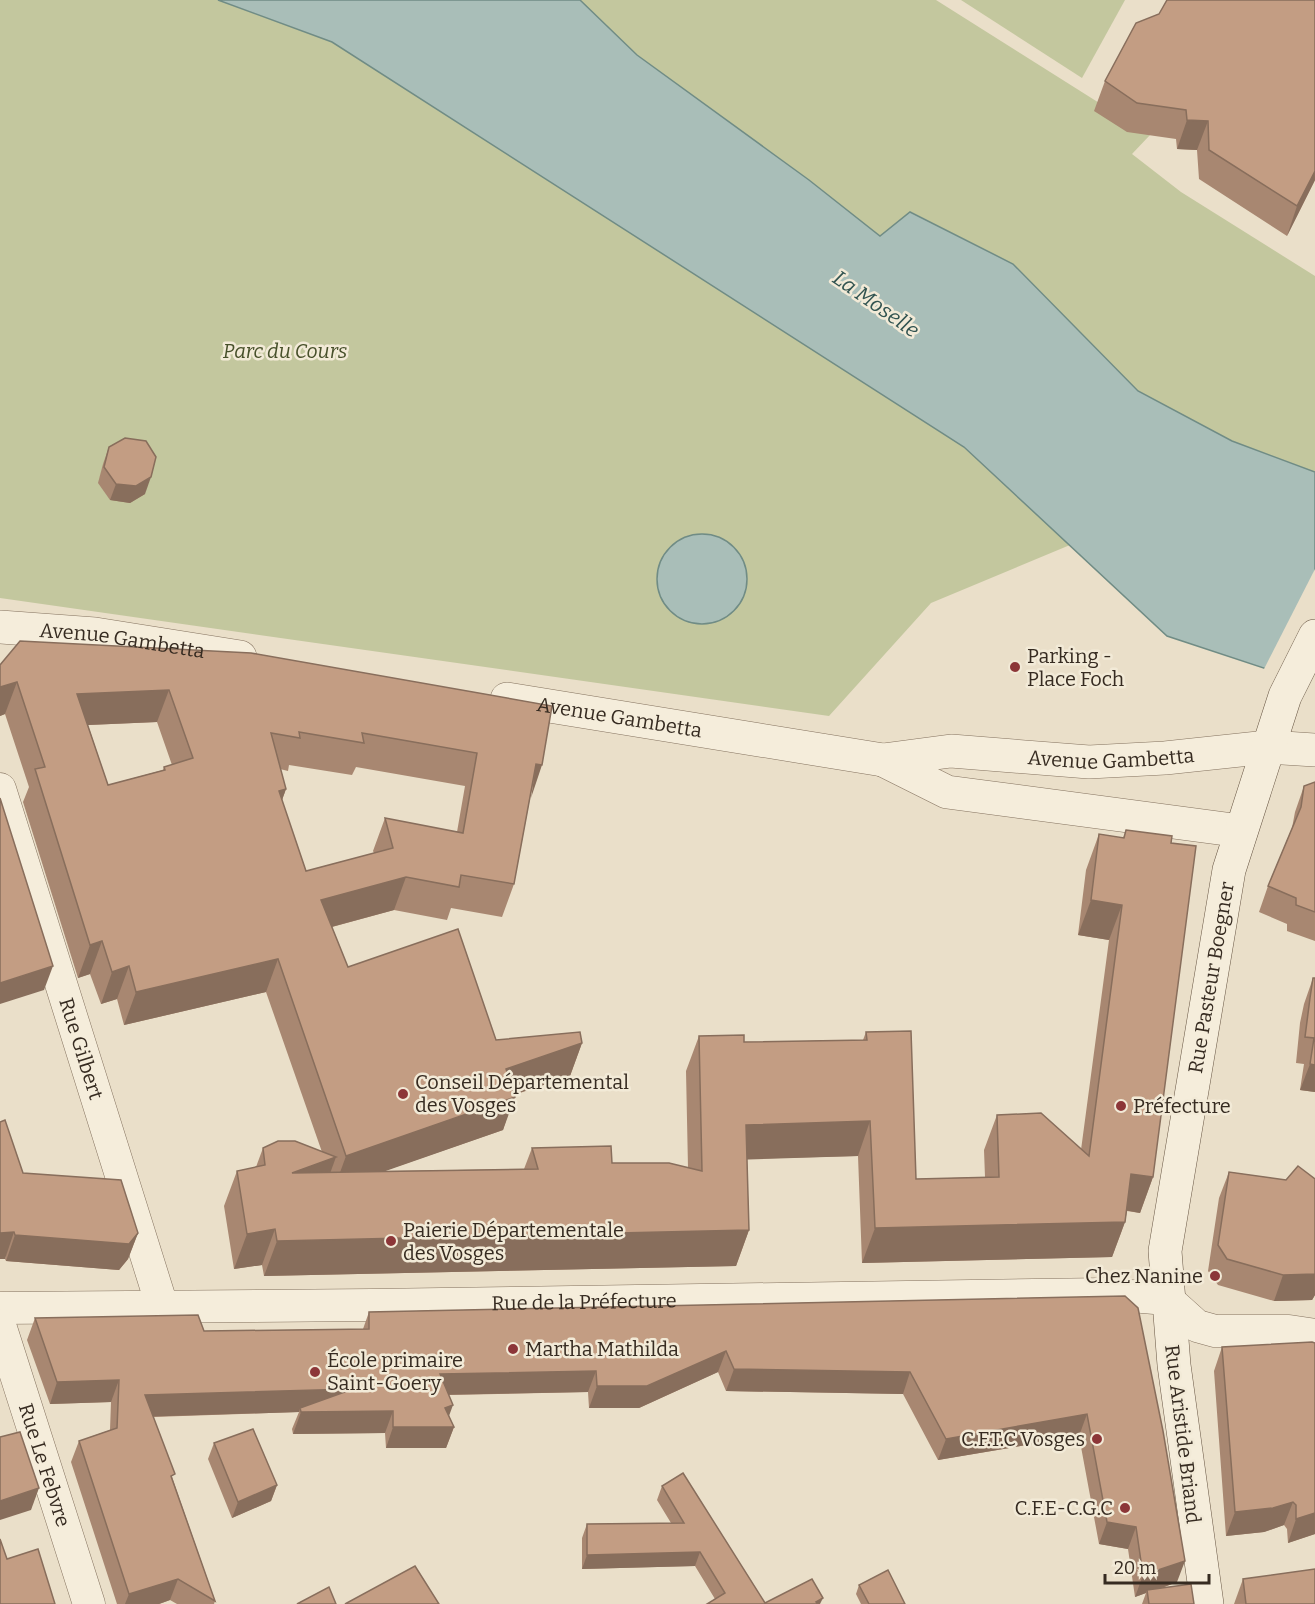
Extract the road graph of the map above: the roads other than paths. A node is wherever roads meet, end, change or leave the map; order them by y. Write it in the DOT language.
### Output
graph roads {
  1 [pos="0,627"];
  2 [pos="1315,636"];
  3 [pos="272,662"];
  4 [pos="483,696"];
  5 [pos="1268,747"];
  6 [pos="1315,750"];
  7 [pos="883,760"];
  8 [pos="0,789"];
  9 [pos="1241,831"];
  10 [pos="1167,1299"];
  11 [pos="162,1306"];
  12 [pos="0,1308"];
  13 [pos="0,1325"];
  14 [pos="1315,1335"];
  15 [pos="89,1604"];
  16 [pos="1207,1604"];
  1 -- 3 [label="street, Avenue Gambetta"];
  2 -- 5 [label="street, Rue Pasteur Boegner"];
  4 -- 7 [label="street, Avenue Gambetta"];
  5 -- 6 [label="street, Avenue Gambetta"];
  5 -- 7 [label="street, Avenue Gambetta"];
  5 -- 9 [label="street, Rue Pasteur Boegner"];
  7 -- 9 [label="street, Avenue Gambetta"];
  8 -- 11 [label="street, Rue Gilbert"];
  9 -- 10 [label="street, Rue Pasteur Boegner"];
  10 -- 11 [label="street, Rue de la Préfecture"];
  10 -- 14 [label="street"];
  10 -- 16 [label="street, Rue Aristide Briand"];
  11 -- 12 [label="street, Rue de la Préfecture"];
  13 -- 15 [label="street, Rue Le Febvre"];
}
